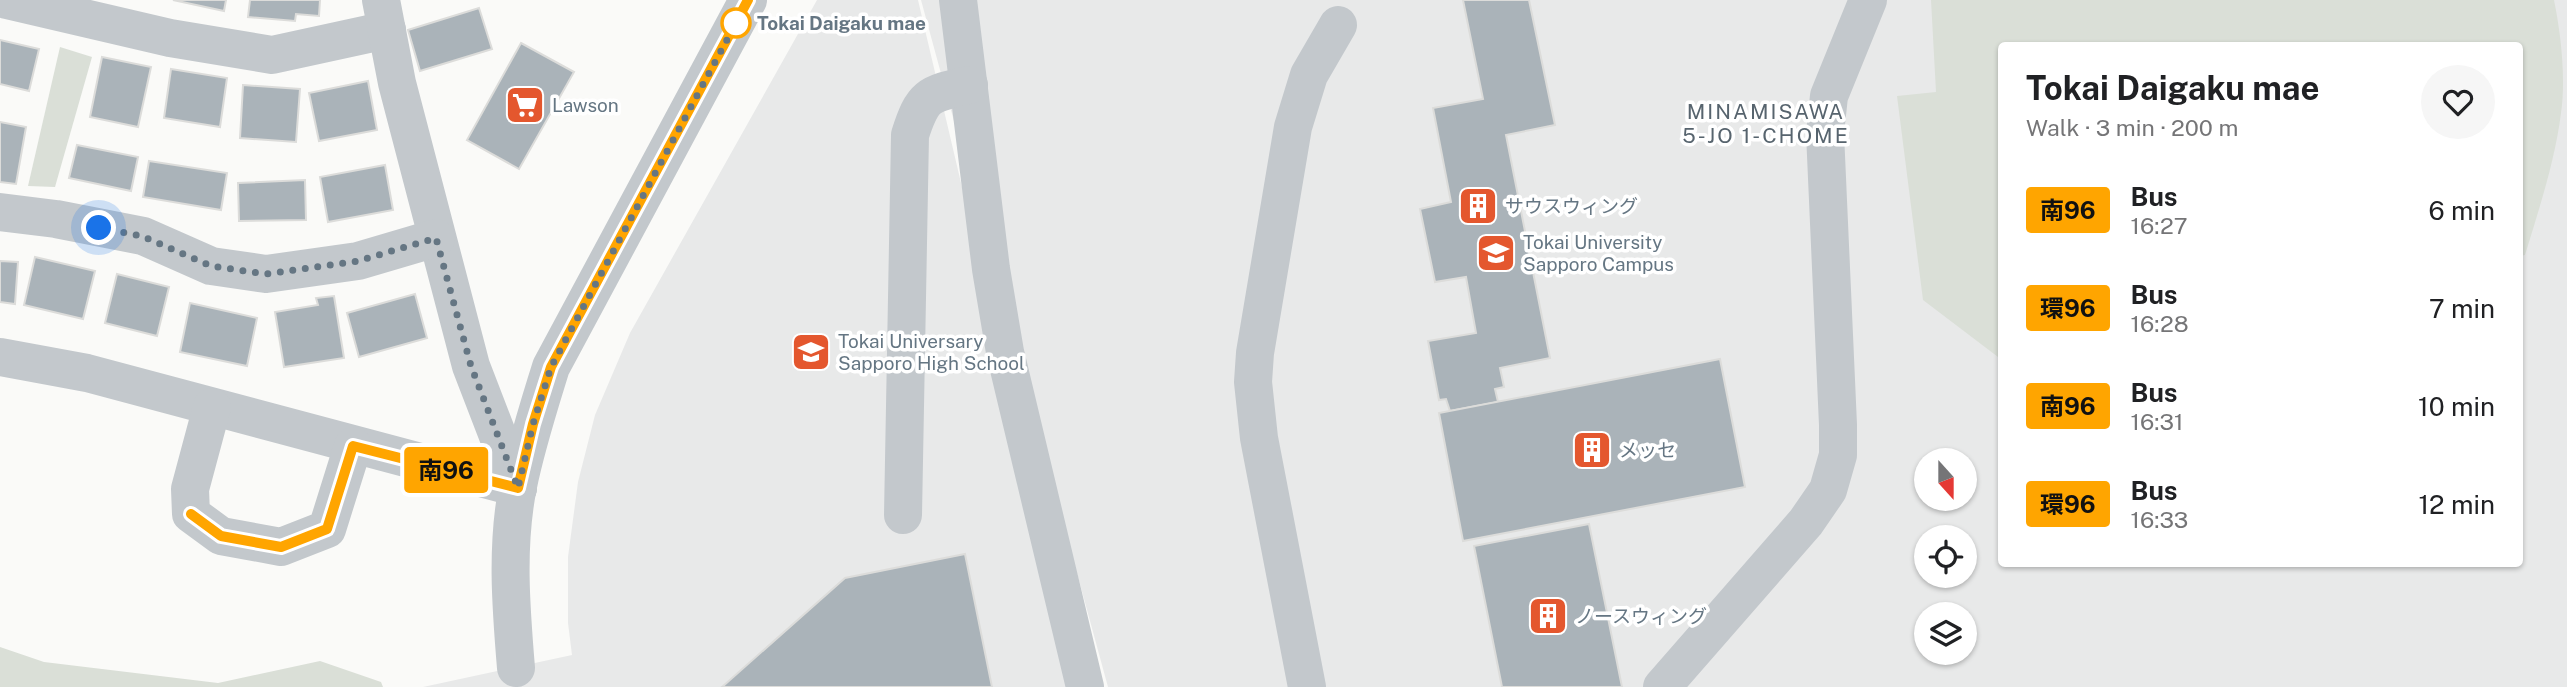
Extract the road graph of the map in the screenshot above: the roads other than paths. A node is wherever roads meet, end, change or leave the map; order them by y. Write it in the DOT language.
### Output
graph roads {
  1 [pos="7,0"];
  2 [pos="748,0"];
  3 [pos="958,0"];
  4 [pos="1868,0"];
  5 [pos="384,15"];
  6 [pos="1338,25"];
  7 [pos="969,85"];
  8 [pos="0,212"];
  9 [pos="436,238"];
  10 [pos="0,357"];
  11 [pos="212,407"];
  12 [pos="353,446"];
  13 [pos="518,488"];
  14 [pos="903,515"];
  15 [pos="516,668"];
  16 [pos="1085,687"];
  17 [pos="1307,687"];
  18 [pos="1662,687"];
  1 -- 5 [label="street"];
  2 -- 13 [label="street"];
  3 -- 7 [label="street"];
  4 -- 18 [label="street"];
  5 -- 9 [label="street"];
  6 -- 17 [label="street"];
  7 -- 14 [label="street"];
  7 -- 16 [label="street"];
  8 -- 9 [label="street"];
  9 -- 13 [label="street"];
  10 -- 11 [label="street"];
  11 -- 12 [label="street"];
  11 -- 12 [label="street"];
  12 -- 13 [label="street"];
  13 -- 15 [label="street"];
}
